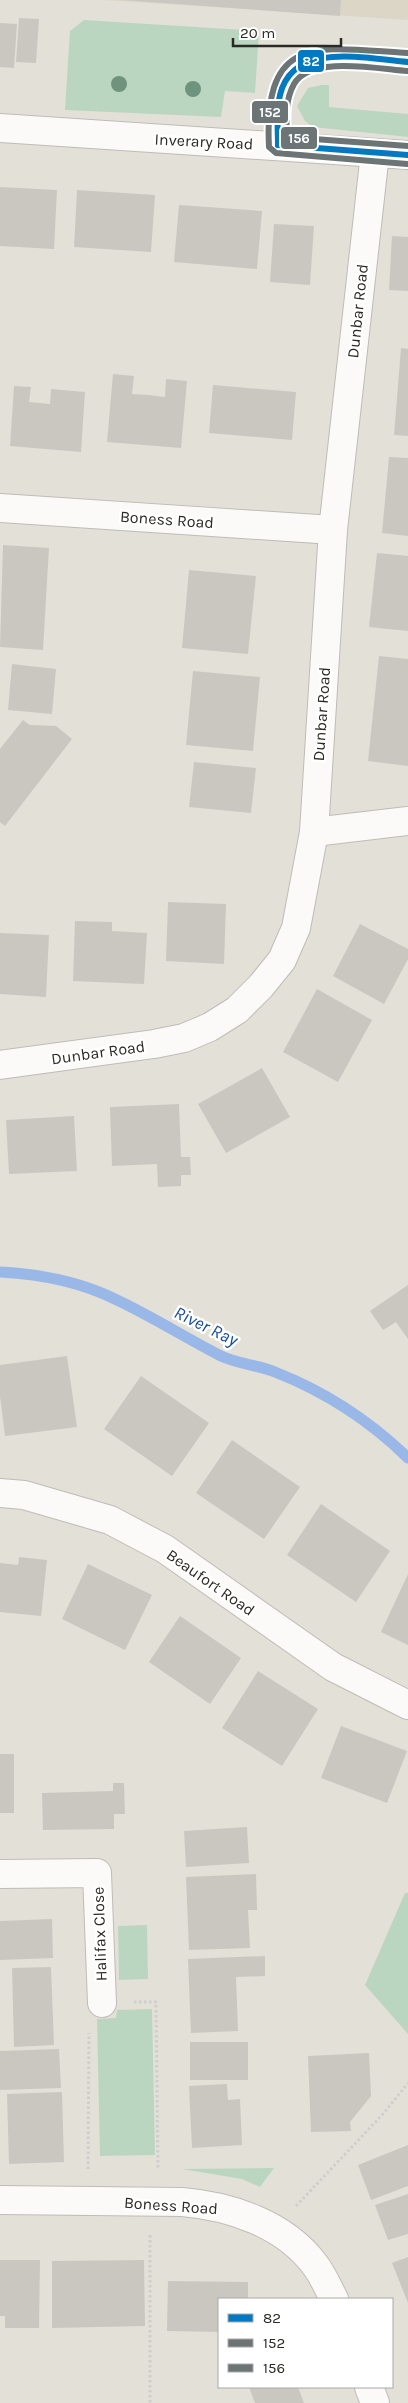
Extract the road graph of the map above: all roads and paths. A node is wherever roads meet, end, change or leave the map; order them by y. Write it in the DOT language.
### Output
graph roads {
  1 [pos="408,62"];
  2 [pos="0,128"];
  3 [pos="278,146"];
  4 [pos="375,153"];
  5 [pos="408,155"];
  6 [pos="0,508"];
  7 [pos="333,530"];
  8 [pos="408,821"];
  9 [pos="314,832"];
  10 [pos="0,1065"];
  11 [pos="0,1494"];
  12 [pos="408,1705"];
  13 [pos="0,1874"];
  14 [pos="102,2003"];
  15 [pos="408,2083"];
  16 [pos="0,2200"];
  17 [pos="88,2200"];
  18 [pos="150,2202"];
  19 [pos="274,2230"];
  20 [pos="333,2298"];
  21 [pos="369,2388"];
  22 [pos="150,2403"];
  23 [pos="375,2403"];
  1 -- 3 [label="lane"];
  2 -- 3 [label="street, Inverary Road"];
  3 -- 4 [label="street, Inverary Road"];
  4 -- 5 [label="street, Inverary Road"];
  4 -- 7 [label="street, Dunbar Road"];
  6 -- 7 [label="street, Boness Road"];
  7 -- 9 [label="street, Dunbar Road"];
  8 -- 9 [label="street"];
  9 -- 10 [label="street, Dunbar Road"];
  11 -- 12 [label="street, Beaufort Road"];
  13 -- 14 [label="street, Halifax Close"];
  14 -- 17 [label="path"];
  14 -- 18 [label="path"];
  15 -- 19 [label="path"];
  16 -- 17 [label="street, Boness Road"];
  17 -- 18 [label="street, Boness Road"];
  18 -- 19 [label="street, Boness Road"];
  18 -- 22 [label="path"];
  19 -- 20 [label="street, Boness Road"];
  21 -- 23 [label="street"];
}
